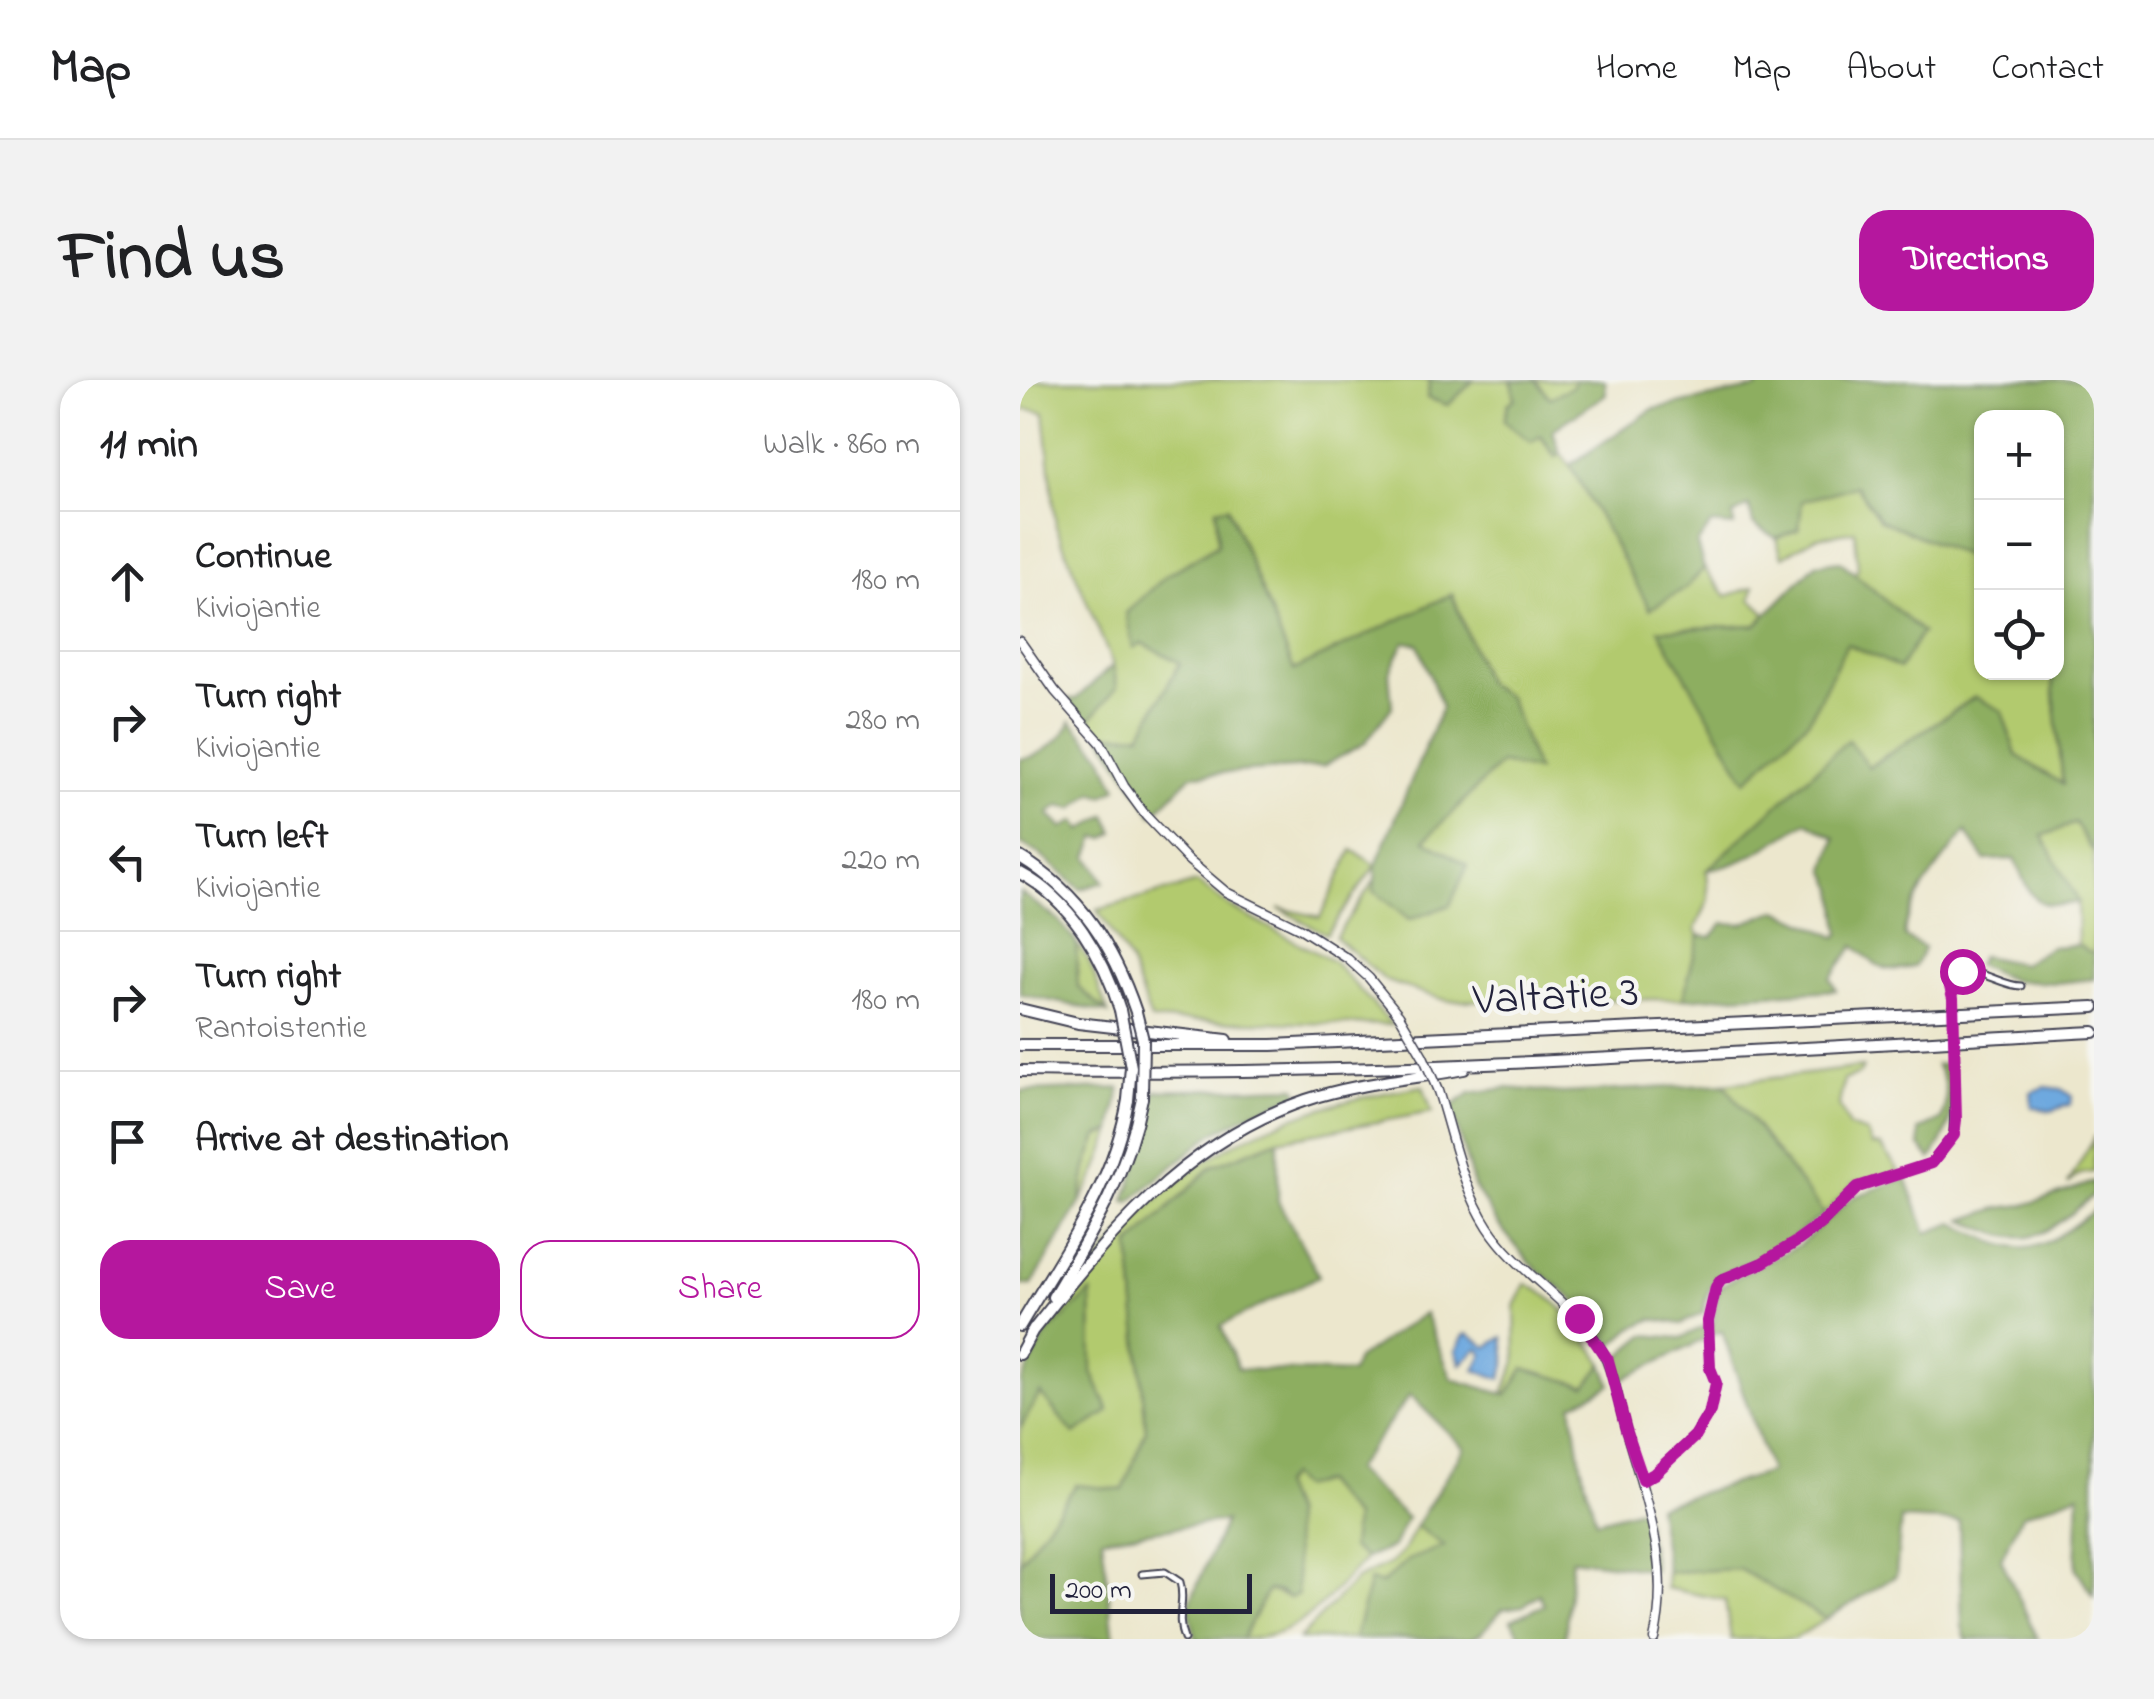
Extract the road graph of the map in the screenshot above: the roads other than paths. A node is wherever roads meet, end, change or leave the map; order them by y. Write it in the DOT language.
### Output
graph roads {
  1 [pos="1020,641"];
  2 [pos="1020,856"];
  3 [pos="1020,873"];
  4 [pos="2022,986"];
  5 [pos="2094,1006"];
  6 [pos="1020,1010"];
  7 [pos="2094,1032"];
  8 [pos="1020,1045"];
  9 [pos="1272,1045"];
  10 [pos="1503,1062"];
  11 [pos="1020,1070"];
  12 [pos="1020,1326"];
  13 [pos="1030,1334"];
  14 [pos="1020,1354"];
  15 [pos="1643,1480"];
  16 [pos="1142,1574"];
  17 [pos="1184,1639"];
  18 [pos="1654,1639"];
  1 -- 15 [label="street, bridge"];
  2 -- 13 [label="highway, bridge"];
  3 -- 12 [label="highway, bridge"];
  4 -- 15 [label="street, bridge"];
  5 -- 9 [label="highway, Valtatie 3"];
  6 -- 9 [label="highway"];
  7 -- 10 [label="highway, Valtatie 3"];
  8 -- 9 [label="highway, Valtatie 3"];
  10 -- 11 [label="highway, Valtatie 3"];
  10 -- 13 [label="highway"];
  13 -- 14 [label="highway"];
  15 -- 18 [label="street"];
  16 -- 17 [label="street"];
}
